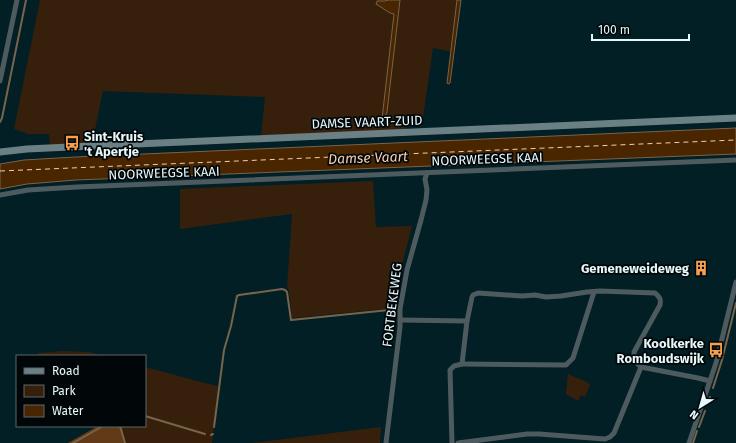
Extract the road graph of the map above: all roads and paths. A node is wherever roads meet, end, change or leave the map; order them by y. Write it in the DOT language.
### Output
graph roads {
  1 [pos="17,0"];
  2 [pos="0,81"];
  3 [pos="736,118"];
  4 [pos="0,152"];
  5 [pos="736,160"];
  6 [pos="427,173"];
  7 [pos="0,195"];
  8 [pos="736,282"];
  9 [pos="594,292"];
  10 [pos="400,320"];
  11 [pos="467,321"];
  12 [pos="462,364"];
  13 [pos="641,367"];
  14 [pos="710,381"];
  15 [pos="386,443"];
  16 [pos="452,443"];
  17 [pos="458,443"];
  18 [pos="689,443"];
  1 -- 2 [label="street"];
  3 -- 4 [label="street, DAMSE VAART-ZUID"];
  5 -- 6 [label="street, NOORWEEGSE KAAI"];
  6 -- 7 [label="street, NOORWEEGSE KAAI"];
  6 -- 10 [label="street, FORTBEKEWEG"];
  8 -- 14 [label="street"];
  9 -- 11 [label="street"];
  9 -- 12 [label="street"];
  9 -- 13 [label="street"];
  10 -- 11 [label="street"];
  10 -- 15 [label="street, FORTBEKEWEG"];
  11 -- 12 [label="street"];
  12 -- 16 [label="street"];
  13 -- 14 [label="street"];
  13 -- 17 [label="street"];
  14 -- 18 [label="street"];
}
